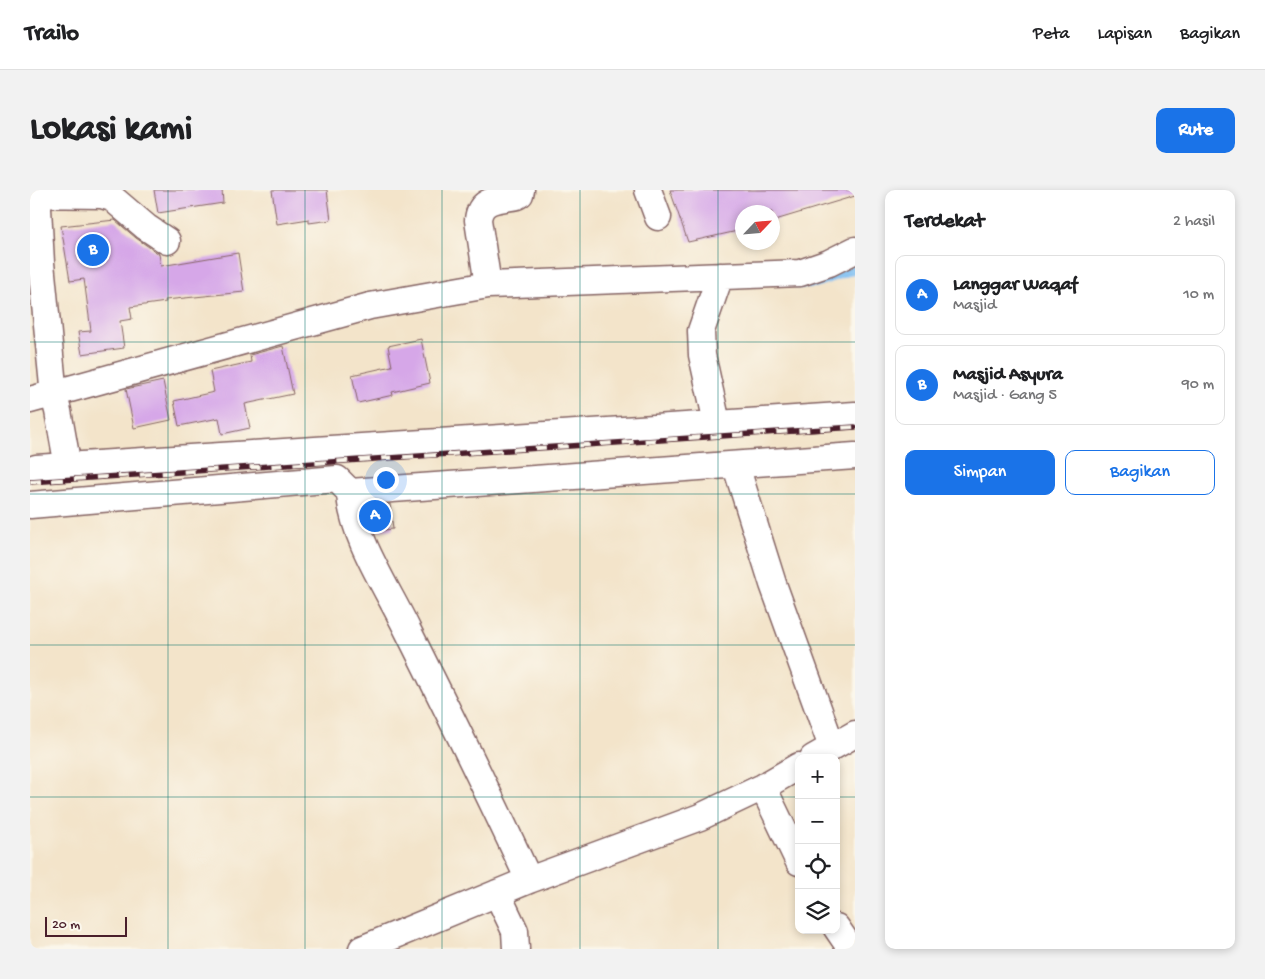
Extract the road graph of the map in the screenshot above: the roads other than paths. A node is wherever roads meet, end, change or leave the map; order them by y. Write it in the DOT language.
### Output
graph roads {
  1 [pos="522,190"];
  2 [pos="648,190"];
  3 [pos="35,192"];
  4 [pos="658,217"];
  5 [pos="166,241"];
  6 [pos="855,250"];
  7 [pos="717,284"];
  8 [pos="488,285"];
  9 [pos="49,400"];
  10 [pos="855,415"];
  11 [pos="717,423"];
  12 [pos="855,456"];
  13 [pos="736,466"];
  14 [pos="68,467"];
  15 [pos="36,468"];
  16 [pos="350,492"];
  17 [pos="30,505"];
  18 [pos="855,734"];
  19 [pos="822,752"];
  20 [pos="795,768"];
  21 [pos="763,787"];
  22 [pos="795,854"];
  23 [pos="529,880"];
  24 [pos="497,893"];
  25 [pos="840,933"];
  26 [pos="362,949"];
  27 [pos="516,949"];
  28 [pos="851,949"];
  1 -- 8 [label="street"];
  2 -- 4 [label="street"];
  3 -- 5 [label="street"];
  3 -- 9 [label="street"];
  6 -- 7 [label="street"];
  7 -- 8 [label="street"];
  7 -- 11 [label="street"];
  8 -- 9 [label="street"];
  9 -- 14 [label="street"];
  10 -- 11 [label="street"];
  11 -- 14 [label="street"];
  12 -- 13 [label="street"];
  13 -- 16 [label="street"];
  13 -- 19 [label="street"];
  14 -- 15 [label="street"];
  16 -- 17 [label="street"];
  16 -- 23 [label="street"];
  18 -- 19 [label="street"];
  20 -- 21 [label="street"];
  21 -- 22 [label="street"];
  21 -- 23 [label="street"];
  23 -- 24 [label="street"];
  24 -- 26 [label="street"];
  24 -- 27 [label="street"];
  25 -- 28 [label="street"];
}
